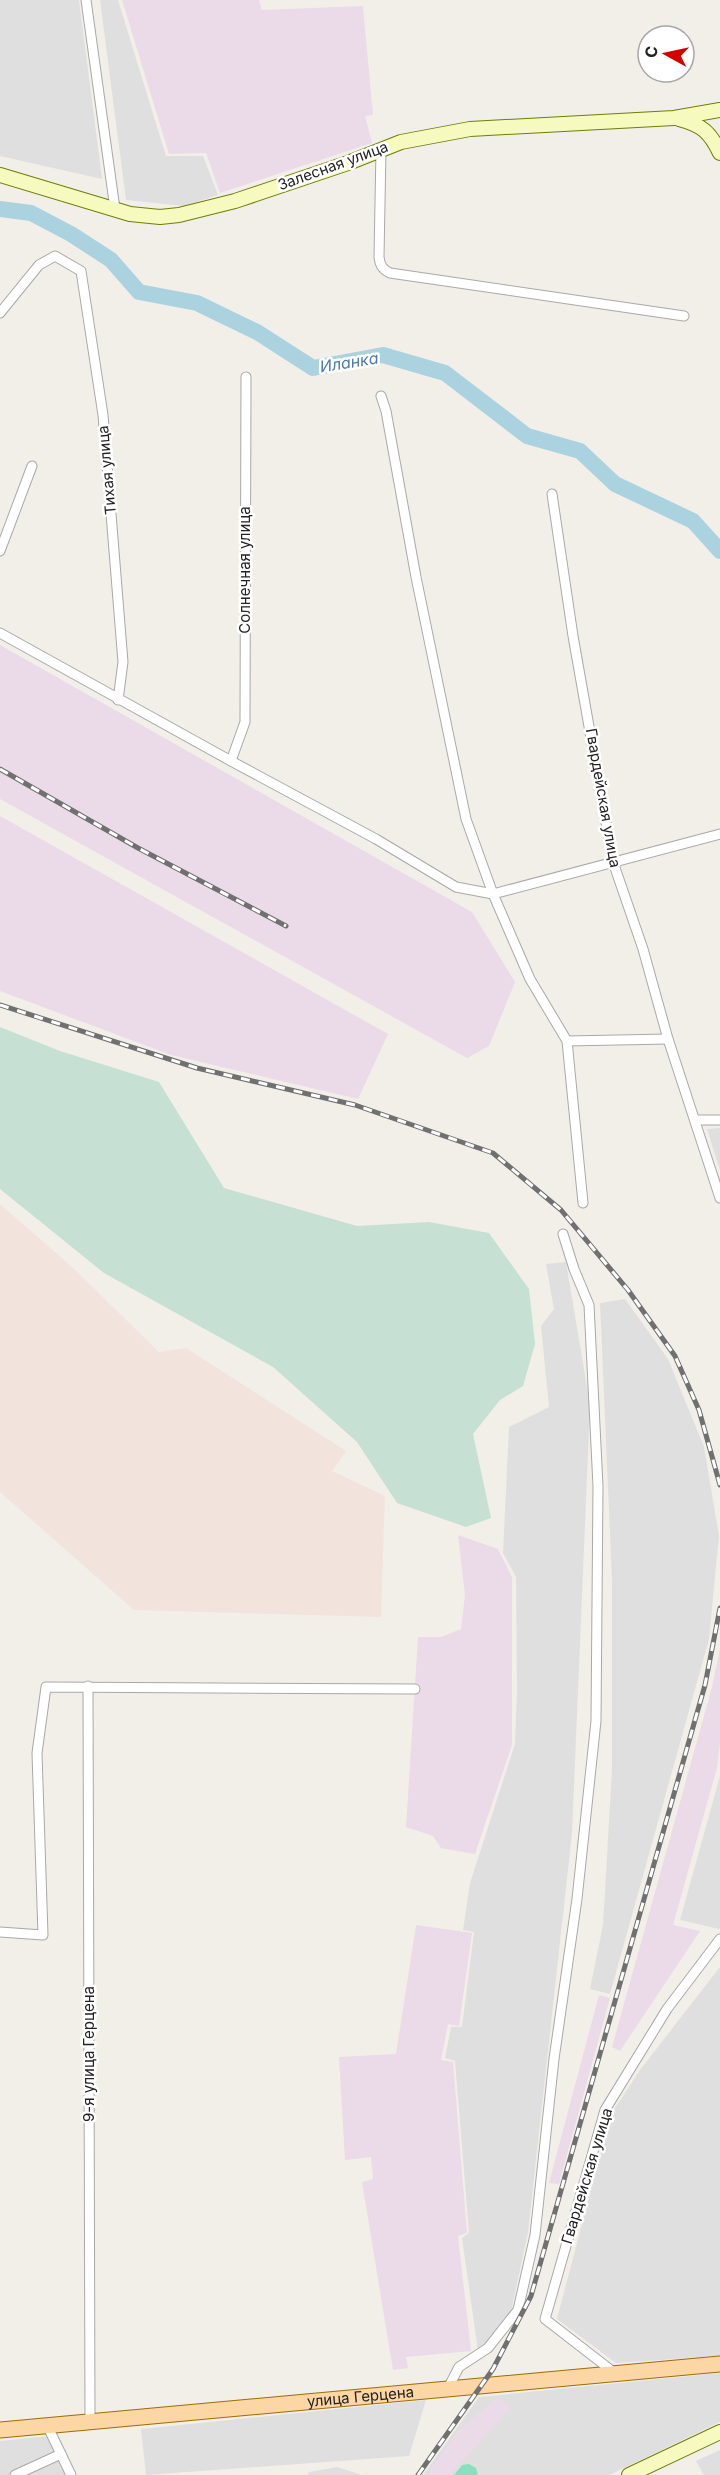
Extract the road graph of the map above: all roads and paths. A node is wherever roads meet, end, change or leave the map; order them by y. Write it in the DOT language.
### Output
graph roads {
  1 [pos="87,0"];
  2 [pos="720,110"];
  3 [pos="674,118"];
  4 [pos="381,149"];
  5 [pos="720,153"];
  6 [pos="0,175"];
  7 [pos="115,209"];
  8 [pos="0,313"];
  9 [pos="684,316"];
  10 [pos="246,377"];
  11 [pos="381,396"];
  12 [pos="32,466"];
  13 [pos="552,494"];
  14 [pos="0,551"];
  15 [pos="0,633"];
  16 [pos="118,700"];
  17 [pos="231,761"];
  18 [pos="720,834"];
  19 [pos="613,862"];
  20 [pos="493,894"];
  21 [pos="668,1039"];
  22 [pos="567,1041"];
  23 [pos="694,1120"];
  24 [pos="720,1120"];
  25 [pos="720,1198"];
  26 [pos="583,1203"];
  27 [pos="563,1234"];
  28 [pos="88,1686"];
  29 [pos="415,1689"];
  30 [pos="0,1932"];
  31 [pos="720,1939"];
  32 [pos="720,2364"];
  33 [pos="616,2374"];
  34 [pos="447,2390"];
  35 [pos="90,2422"];
  36 [pos="47,2425"];
  37 [pos="0,2430"];
  38 [pos="720,2432"];
  39 [pos="61,2454"];
  40 [pos="15,2475"];
  41 [pos="71,2475"];
  42 [pos="629,2475"];
  1 -- 7 [label="street"];
  2 -- 3 [label="street, Залесная улица"];
  3 -- 4 [label="street, Залесная улица"];
  3 -- 5 [label="street, Залесная улица"];
  4 -- 7 [label="street, Залесная улица"];
  4 -- 9 [label="street"];
  6 -- 7 [label="street, Залесная улица"];
  8 -- 16 [label="street, Тихая улица"];
  10 -- 17 [label="street, Солнечная улица"];
  11 -- 20 [label="street"];
  12 -- 14 [label="street"];
  13 -- 19 [label="street, Гвардейская улица"];
  15 -- 16 [label="street"];
  16 -- 17 [label="street"];
  17 -- 20 [label="street"];
  18 -- 19 [label="street"];
  19 -- 20 [label="street"];
  19 -- 21 [label="street, Гвардейская улица"];
  20 -- 22 [label="street"];
  21 -- 22 [label="street"];
  21 -- 23 [label="street, Гвардейская улица"];
  22 -- 26 [label="street"];
  23 -- 24 [label="street"];
  23 -- 25 [label="street, Гвардейская улица"];
  27 -- 34 [label="street"];
  28 -- 29 [label="street"];
  28 -- 30 [label="street"];
  28 -- 35 [label="street, 9-я улица Герцена"];
  31 -- 33 [label="street, Гвардейская улица"];
  32 -- 33 [label="main road, улица Герцена"];
  33 -- 34 [label="main road, улица Герцена"];
  34 -- 35 [label="main road, улица Герцена"];
  35 -- 36 [label="main road, улица Герцена"];
  36 -- 37 [label="main road, улица Герцена"];
  36 -- 39 [label="street"];
  38 -- 42 [label="street"];
  39 -- 40 [label="street"];
  39 -- 41 [label="street"];
}
